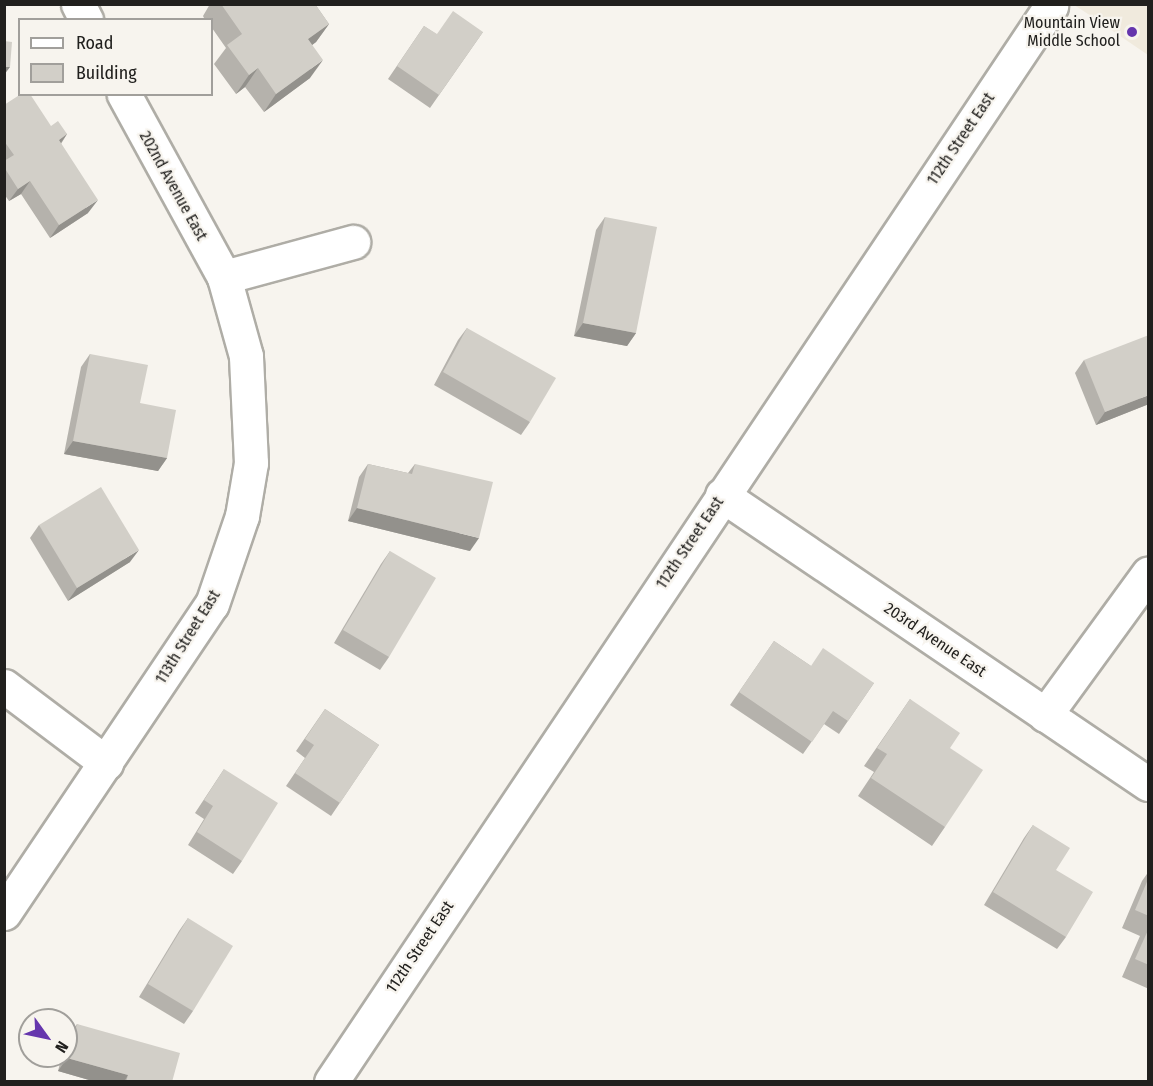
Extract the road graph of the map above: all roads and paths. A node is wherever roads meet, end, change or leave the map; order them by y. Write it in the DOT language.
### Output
graph roads {
  1 [pos="78,4"];
  2 [pos="1051,6"];
  3 [pos="85,18"];
  4 [pos="125,96"];
  5 [pos="353,242"];
  6 [pos="224,277"];
  7 [pos="722,495"];
  8 [pos="1149,574"];
  9 [pos="4,686"];
  10 [pos="1045,715"];
  11 [pos="106,763"];
  12 [pos="1149,784"];
  13 [pos="4,913"];
  14 [pos="331,1082"];
  1 -- 3 [label="street"];
  2 -- 7 [label="street, 112th Street East"];
  4 -- 6 [label="street, 202nd Avenue East"];
  5 -- 6 [label="street"];
  6 -- 11 [label="street, 113th Street East"];
  7 -- 10 [label="street, 203rd Avenue East"];
  7 -- 14 [label="street, 112th Street East"];
  8 -- 10 [label="street"];
  9 -- 11 [label="street"];
  10 -- 12 [label="street, 203rd Avenue East"];
  11 -- 13 [label="street, 113th Street East"];
}
